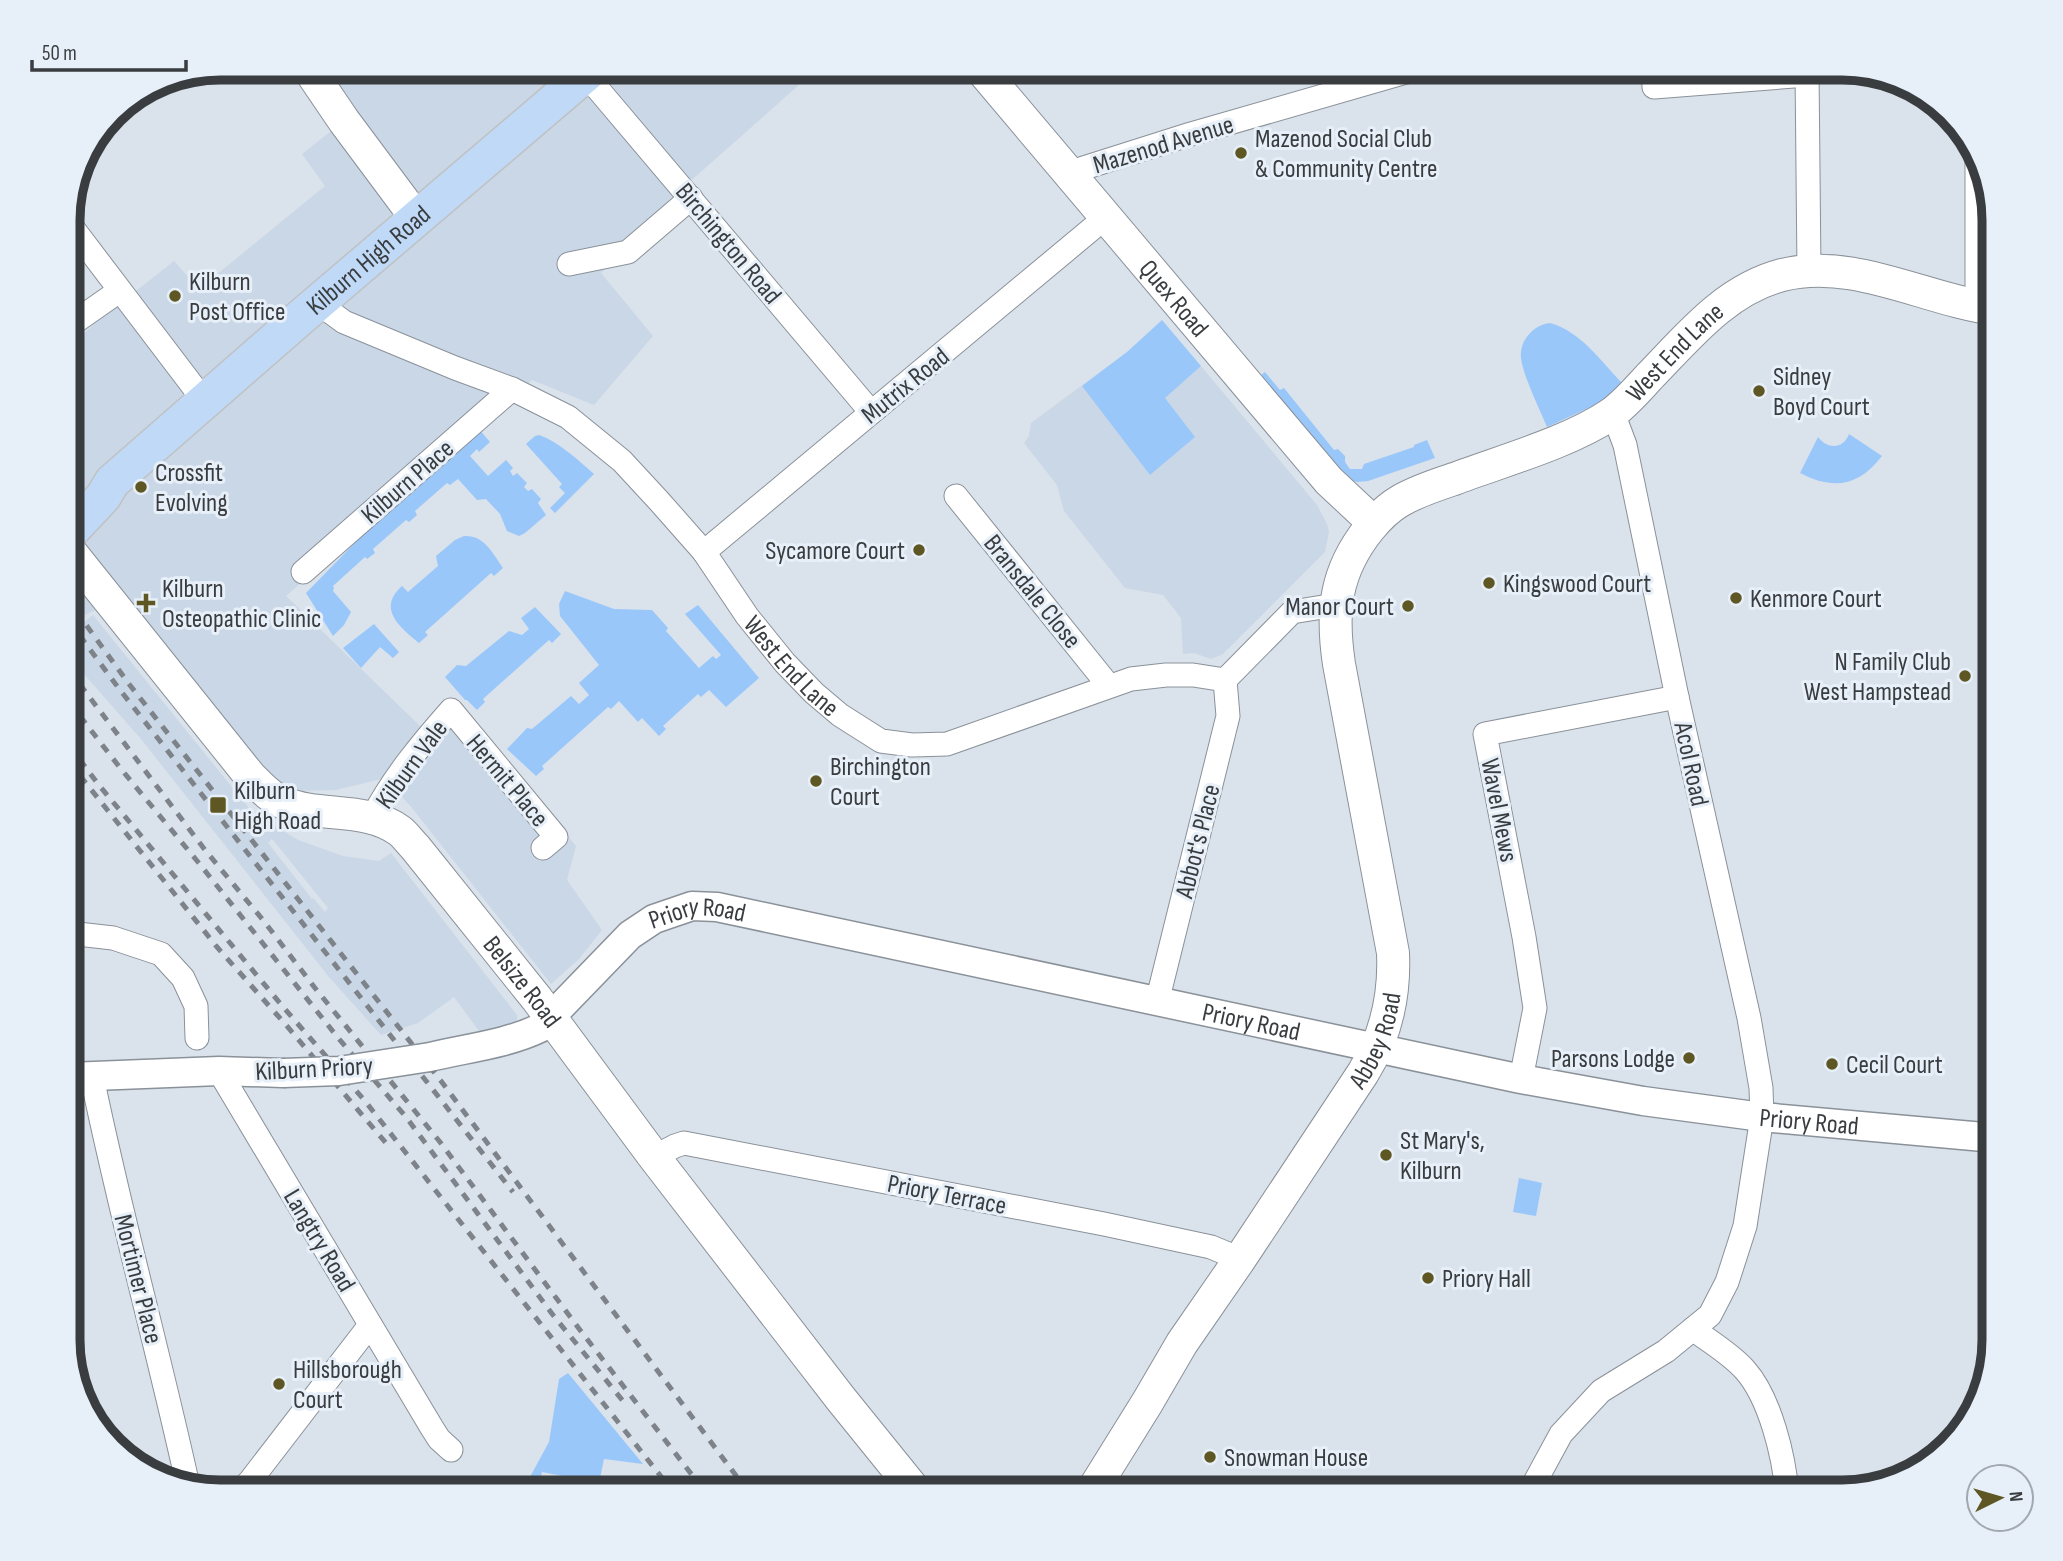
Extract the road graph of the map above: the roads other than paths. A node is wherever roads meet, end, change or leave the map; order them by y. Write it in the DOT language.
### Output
graph roads {
  1 [pos="1377,80"];
  2 [pos="1654,80"];
  3 [pos="1725,80"];
  4 [pos="1807,80"];
  5 [pos="316,81"];
  6 [pos="579,81"];
  7 [pos="598,81"];
  8 [pos="991,81"];
  9 [pos="1068,173"];
  10 [pos="1979,191"];
  11 [pos="691,198"];
  12 [pos="1106,218"];
  13 [pos="417,219"];
  14 [pos="1982,238"];
  15 [pos="81,239"];
  16 [pos="569,264"];
  17 [pos="1809,271"];
  18 [pos="119,291"];
  19 [pos="318,303"];
  20 [pos="1982,307"];
  21 [pos="81,318"];
  22 [pos="512,389"];
  23 [pos="205,402"];
  24 [pos="872,412"];
  25 [pos="1613,413"];
  26 [pos="112,482"];
  27 [pos="81,491"];
  28 [pos="956,496"];
  29 [pos="81,520"];
  30 [pos="1374,523"];
  31 [pos="704,552"];
  32 [pos="81,565"];
  33 [pos="303,572"];
  34 [pos="1335,605"];
  35 [pos="1225,680"];
  36 [pos="1109,685"];
  37 [pos="1678,697"];
  38 [pos="451,710"];
  39 [pos="372,818"];
  40 [pos="543,848"];
  41 [pos="81,934"];
  42 [pos="1157,1002"];
  43 [pos="551,1017"];
  44 [pos="197,1038"];
  45 [pos="1376,1048"];
  46 [pos="219,1071"];
  47 [pos="81,1077"];
  48 [pos="1521,1079"];
  49 [pos="81,1080"];
  50 [pos="1762,1117"];
  51 [pos="1982,1137"];
  52 [pos="654,1157"];
  53 [pos="1240,1259"];
  54 [pos="370,1325"];
  55 [pos="1693,1329"];
  56 [pos="451,1450"];
  57 [pos="186,1476"];
  58 [pos="251,1480"];
  59 [pos="906,1480"];
  60 [pos="1099,1480"];
  61 [pos="1537,1480"];
  62 [pos="1785,1480"];
  1 -- 9 [label="street, Mazenod Avenue"];
  2 -- 3 [label="street"];
  4 -- 17 [label="street"];
  5 -- 13 [label="main road"];
  6 -- 13 [label="main road, Kilburn High Road"];
  7 -- 11 [label="street, Birchington Road"];
  8 -- 9 [label="main road, Quex Road"];
  9 -- 12 [label="main road, Quex Road"];
  10 -- 14 [label="street"];
  11 -- 16 [label="street"];
  11 -- 24 [label="street, Birchington Road"];
  12 -- 24 [label="street, Mutrix Road"];
  12 -- 30 [label="main road, Quex Road"];
  13 -- 19 [label="main road, Kilburn High Road"];
  15 -- 18 [label="street"];
  17 -- 20 [label="main road, West End Lane"];
  17 -- 25 [label="main road, West End Lane"];
  18 -- 21 [label="street"];
  18 -- 23 [label="street"];
  19 -- 22 [label="street, West End Lane"];
  19 -- 23 [label="main road, Kilburn High Road"];
  22 -- 31 [label="street, West End Lane"];
  22 -- 33 [label="street, Kilburn Place"];
  23 -- 26 [label="main road, Kilburn High Road"];
  24 -- 31 [label="street, Mutrix Road"];
  25 -- 30 [label="main road, West End Lane"];
  25 -- 37 [label="street, Acol Road"];
  26 -- 27 [label="main road, Kilburn High Road"];
  26 -- 29 [label="main road, Kilburn High Road"];
  28 -- 36 [label="street, Bransdale Close"];
  30 -- 34 [label="main road, Abbey Road"];
  31 -- 36 [label="street, West End Lane"];
  32 -- 39 [label="main road, Belsize Road"];
  34 -- 35 [label="street"];
  34 -- 45 [label="main road, Abbey Road"];
  35 -- 36 [label="street, West End Lane"];
  35 -- 42 [label="street, Abbot's Place"];
  37 -- 48 [label="street, Wavel Mews"];
  37 -- 50 [label="street, Acol Road"];
  38 -- 39 [label="street, Kilburn Vale"];
  38 -- 40 [label="street, Hermit Place"];
  39 -- 43 [label="main road, Belsize Road"];
  41 -- 44 [label="street"];
  42 -- 43 [label="street, Priory Road"];
  42 -- 45 [label="street, Priory Road"];
  43 -- 46 [label="street, Kilburn Priory, bridge"];
  43 -- 52 [label="main road, Belsize Road"];
  45 -- 48 [label="street, Priory Road"];
  45 -- 53 [label="main road, Abbey Road"];
  46 -- 47 [label="street, Kilburn Priory"];
  46 -- 54 [label="street, Langtry Road"];
  48 -- 50 [label="street, Priory Road"];
  49 -- 57 [label="street, Mortimer Place"];
  50 -- 51 [label="street, Priory Road"];
  50 -- 55 [label="street, Acol Road"];
  52 -- 53 [label="street, Priory Terrace"];
  52 -- 59 [label="main road, Belsize Road"];
  53 -- 60 [label="main road, Abbey Road"];
  54 -- 56 [label="street, Langtry Road"];
  54 -- 58 [label="street"];
  55 -- 61 [label="street, Acol Road"];
  55 -- 62 [label="street"];
}
